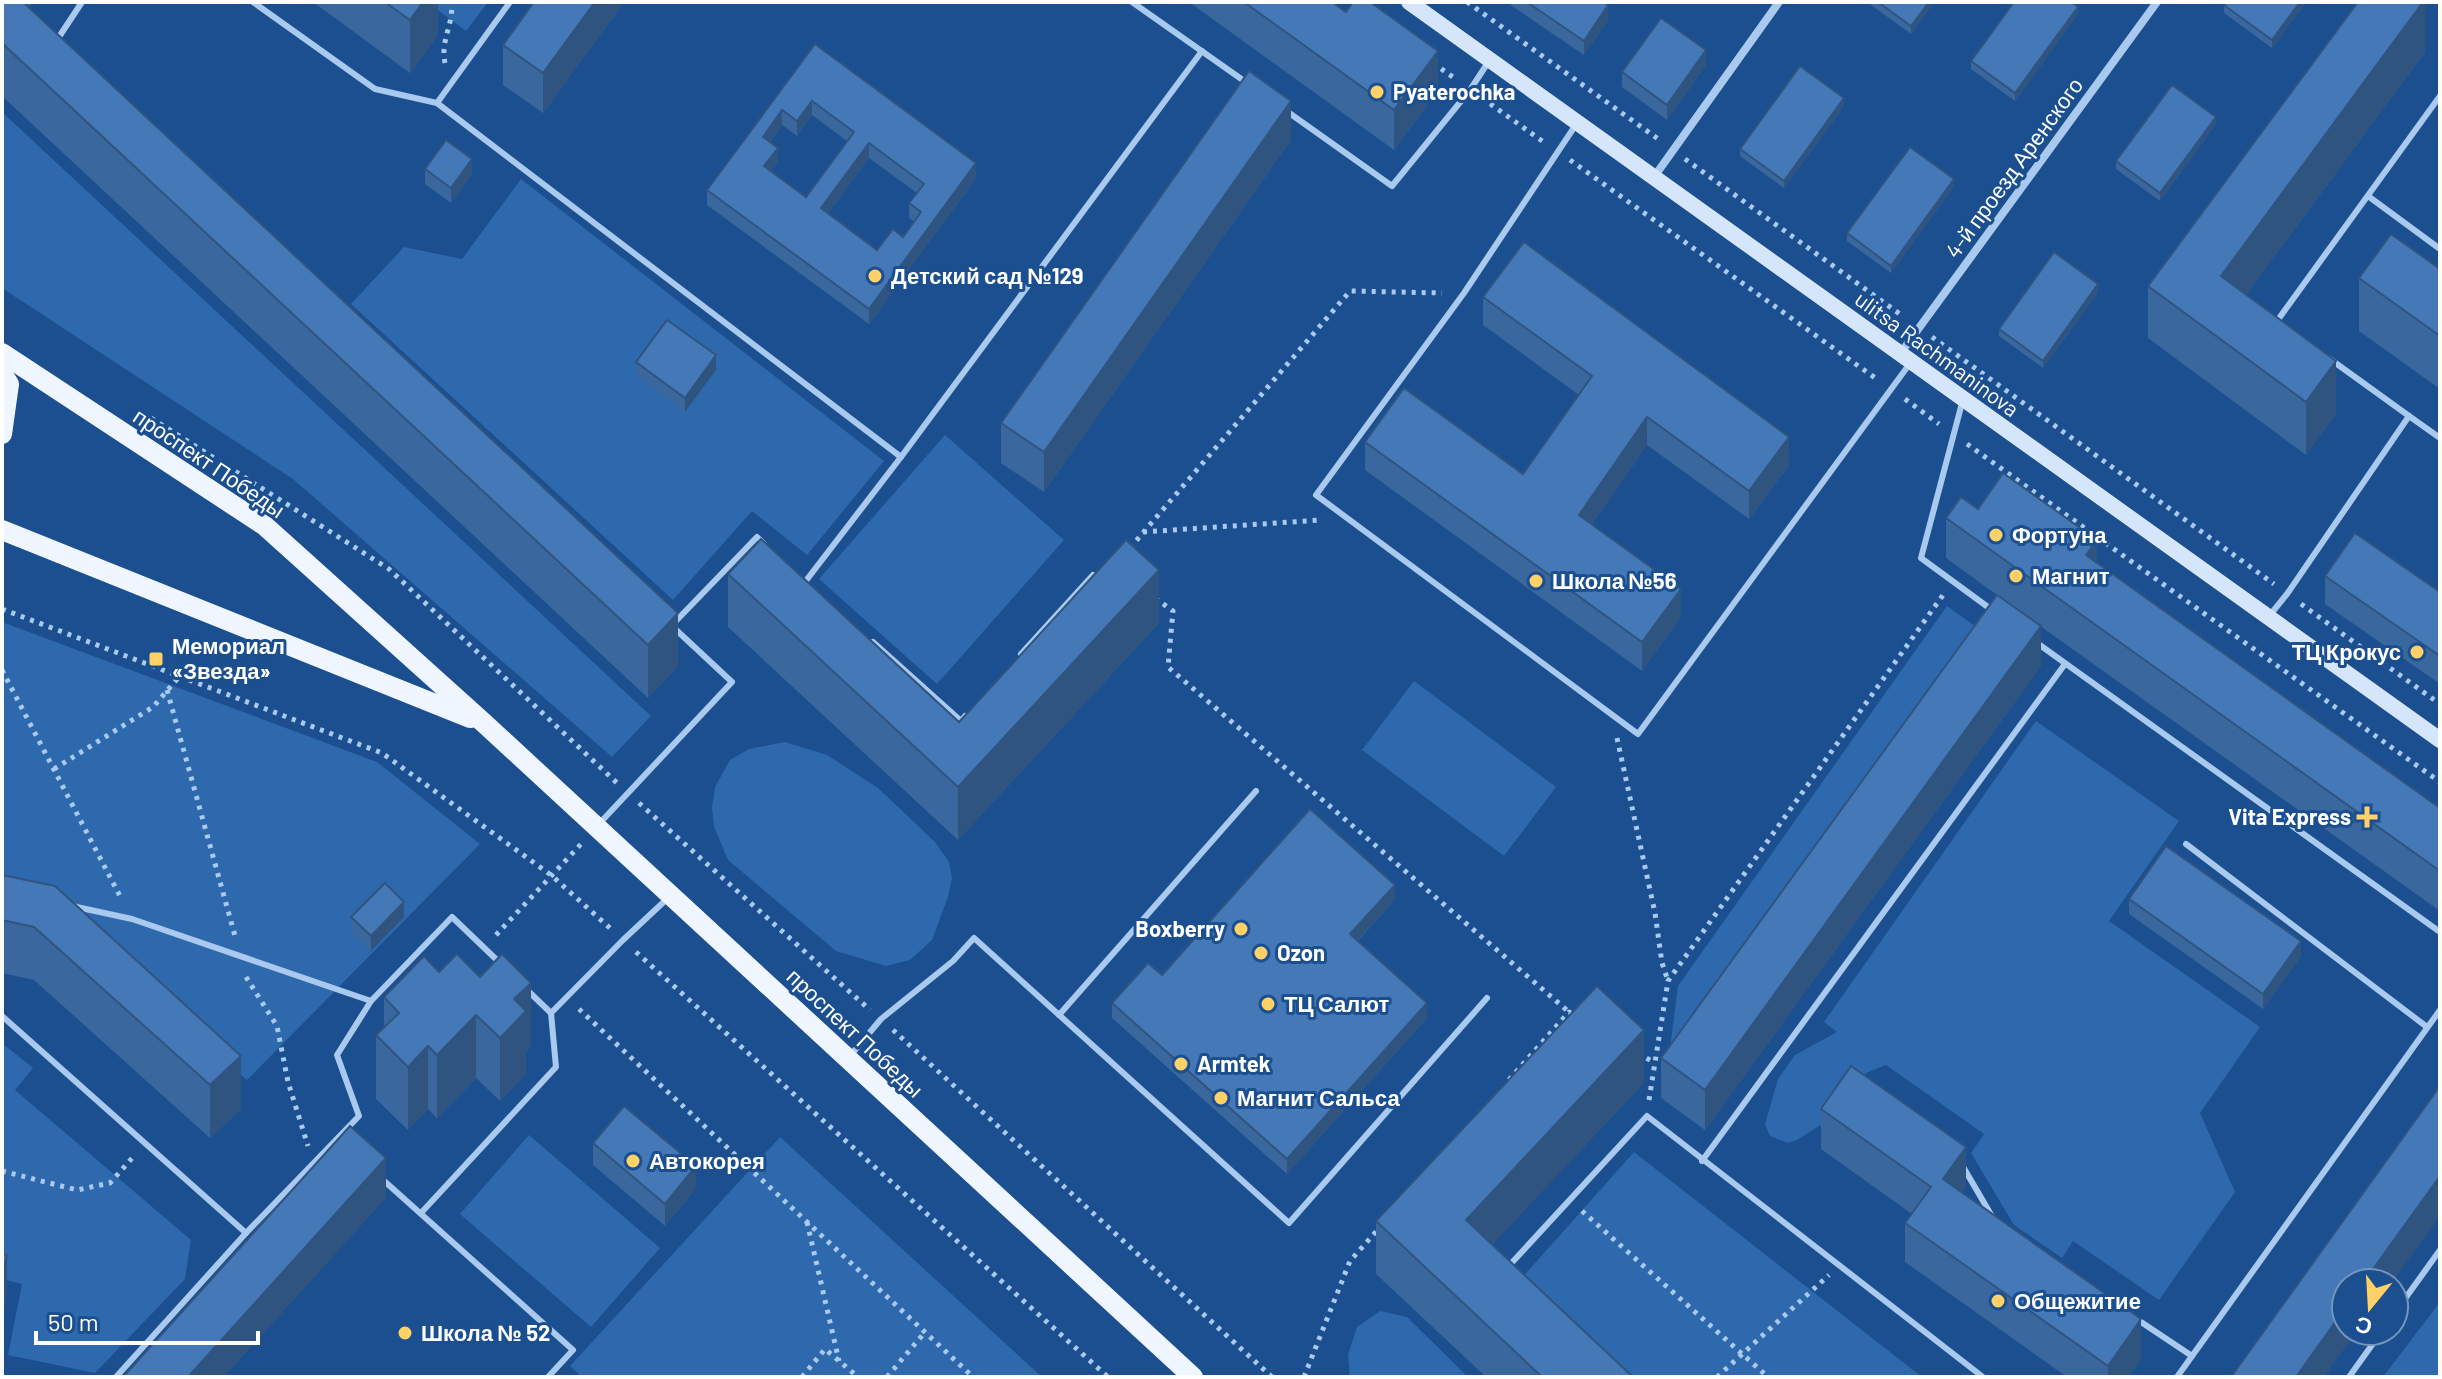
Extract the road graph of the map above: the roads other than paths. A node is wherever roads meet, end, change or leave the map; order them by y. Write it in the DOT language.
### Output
graph roads {
  1 [pos="82,2"];
  2 [pos="253,2"];
  3 [pos="510,2"];
  4 [pos="1132,2"];
  5 [pos="1409,2"];
  6 [pos="1779,2"];
  7 [pos="2157,2"];
  8 [pos="1202,51"];
  9 [pos="66,55"];
  10 [pos="1490,60"];
  11 [pos="1252,87"];
  12 [pos="2440,96"];
  13 [pos="437,103"];
  14 [pos="1278,105"];
  15 [pos="1577,123"];
  16 [pos="1654,178"];
  17 [pos="2368,196"];
  18 [pos="2440,249"];
  19 [pos="2289,329"];
  20 [pos="2,353"];
  21 [pos="2325,355"];
  22 [pos="1906,358"];
  23 [pos="2,373"];
  24 [pos="1963,399"];
  25 [pos="2409,416"];
  26 [pos="2,434"];
  27 [pos="2440,438"];
  28 [pos="901,457"];
  29 [pos="2,530"];
  30 [pos="766,546"];
  31 [pos="795,573"];
  32 [pos="1093,575"];
  33 [pos="805,582"];
  34 [pos="816,592"];
  35 [pos="2267,617"];
  36 [pos="2003,618"];
  37 [pos="2028,637"];
  38 [pos="872,641"];
  39 [pos="2065,664"];
  40 [pos="1012,665"];
  41 [pos="971,710"];
  42 [pos="485,724"];
  43 [pos="2440,740"];
  44 [pos="1256,791"];
  45 [pos="596,828"];
  46 [pos="2186,844"];
  47 [pos="670,896"];
  48 [pos="60,903"];
  49 [pos="2440,932"];
  50 [pos="507,970"];
  51 [pos="518,980"];
  52 [pos="1487,998"];
  53 [pos="371,1001"];
  54 [pos="2440,1010"];
  55 [pos="551,1013"];
  56 [pos="1059,1015"];
  57 [pos="2,1016"];
  58 [pos="2427,1027"];
  59 [pos="847,1059"];
  60 [pos="337,1139"];
  61 [pos="347,1148"];
  62 [pos="1702,1161"];
  63 [pos="1961,1162"];
  64 [pos="379,1176"];
  65 [pos="421,1213"];
  66 [pos="1999,1228"];
  67 [pos="246,1233"];
  68 [pos="2440,1250"];
  69 [pos="1499,1276"];
  70 [pos="2410,1292"];
  71 [pos="2127,1314"];
  72 [pos="2371,1347"];
  73 [pos="2192,1356"];
  74 [pos="116,1377"];
  75 [pos="548,1377"];
  76 [pos="1193,1377"];
  77 [pos="1983,1377"];
  78 [pos="2177,1377"];
  79 [pos="2349,1377"];
  1 -- 9 [label="lane"];
  2 -- 13 [label="lane"];
  3 -- 13 [label="lane"];
  4 -- 8 [label="lane"];
  5 -- 10 [label="main road, ulitsa Rachmaninova"];
  6 -- 16 [label="street"];
  7 -- 22 [label="street, 4-й проезд Аренского"];
  8 -- 11 [label="lane"];
  8 -- 28 [label="lane"];
  10 -- 14 [label="lane"];
  10 -- 15 [label="main road, ulitsa Rachmaninova"];
  12 -- 17 [label="lane"];
  13 -- 28 [label="lane"];
  15 -- 16 [label="main road, ulitsa Rachmaninova"];
  15 -- 22 [label="lane"];
  16 -- 22 [label="main road, ulitsa Rachmaninova"];
  17 -- 18 [label="lane"];
  17 -- 19 [label="lane"];
  20 -- 42 [label="main road, проспект Победы"];
  21 -- 25 [label="lane"];
  22 -- 24 [label="main road, ulitsa Rachmaninova"];
  23 -- 26 [label="main road"];
  24 -- 35 [label="main road, ulitsa Rachmaninova"];
  24 -- 36 [label="lane"];
  25 -- 27 [label="lane"];
  25 -- 35 [label="lane"];
  28 -- 33 [label="lane"];
  29 -- 42 [label="main road, проспект Победы"];
  30 -- 45 [label="lane"];
  31 -- 33 [label="lane"];
  32 -- 40 [label="lane"];
  33 -- 34 [label="lane"];
  35 -- 43 [label="main road, ulitsa Rachmaninova"];
  37 -- 39 [label="lane"];
  38 -- 41 [label="lane"];
  39 -- 49 [label="lane"];
  39 -- 62 [label="lane"];
  42 -- 45 [label="main road, проспект Победы"];
  44 -- 56 [label="lane"];
  45 -- 47 [label="main road, проспект Победы"];
  46 -- 58 [label="lane"];
  47 -- 55 [label="lane"];
  47 -- 59 [label="main road, проспект Победы"];
  48 -- 53 [label="lane"];
  50 -- 53 [label="lane"];
  51 -- 55 [label="lane"];
  52 -- 56 [label="lane"];
  53 -- 60 [label="lane"];
  54 -- 58 [label="lane"];
  55 -- 65 [label="lane"];
  56 -- 59 [label="lane"];
  57 -- 67 [label="lane"];
  58 -- 73 [label="lane"];
  59 -- 76 [label="main road, проспект Победы"];
  60 -- 61 [label="lane"];
  60 -- 67 [label="lane"];
  62 -- 69 [label="lane"];
  62 -- 77 [label="lane"];
  63 -- 66 [label="lane"];
  64 -- 65 [label="lane"];
  65 -- 75 [label="lane"];
  67 -- 74 [label="lane"];
  68 -- 70 [label="lane"];
  71 -- 73 [label="lane"];
  72 -- 79 [label="lane"];
  73 -- 78 [label="lane"];
}
